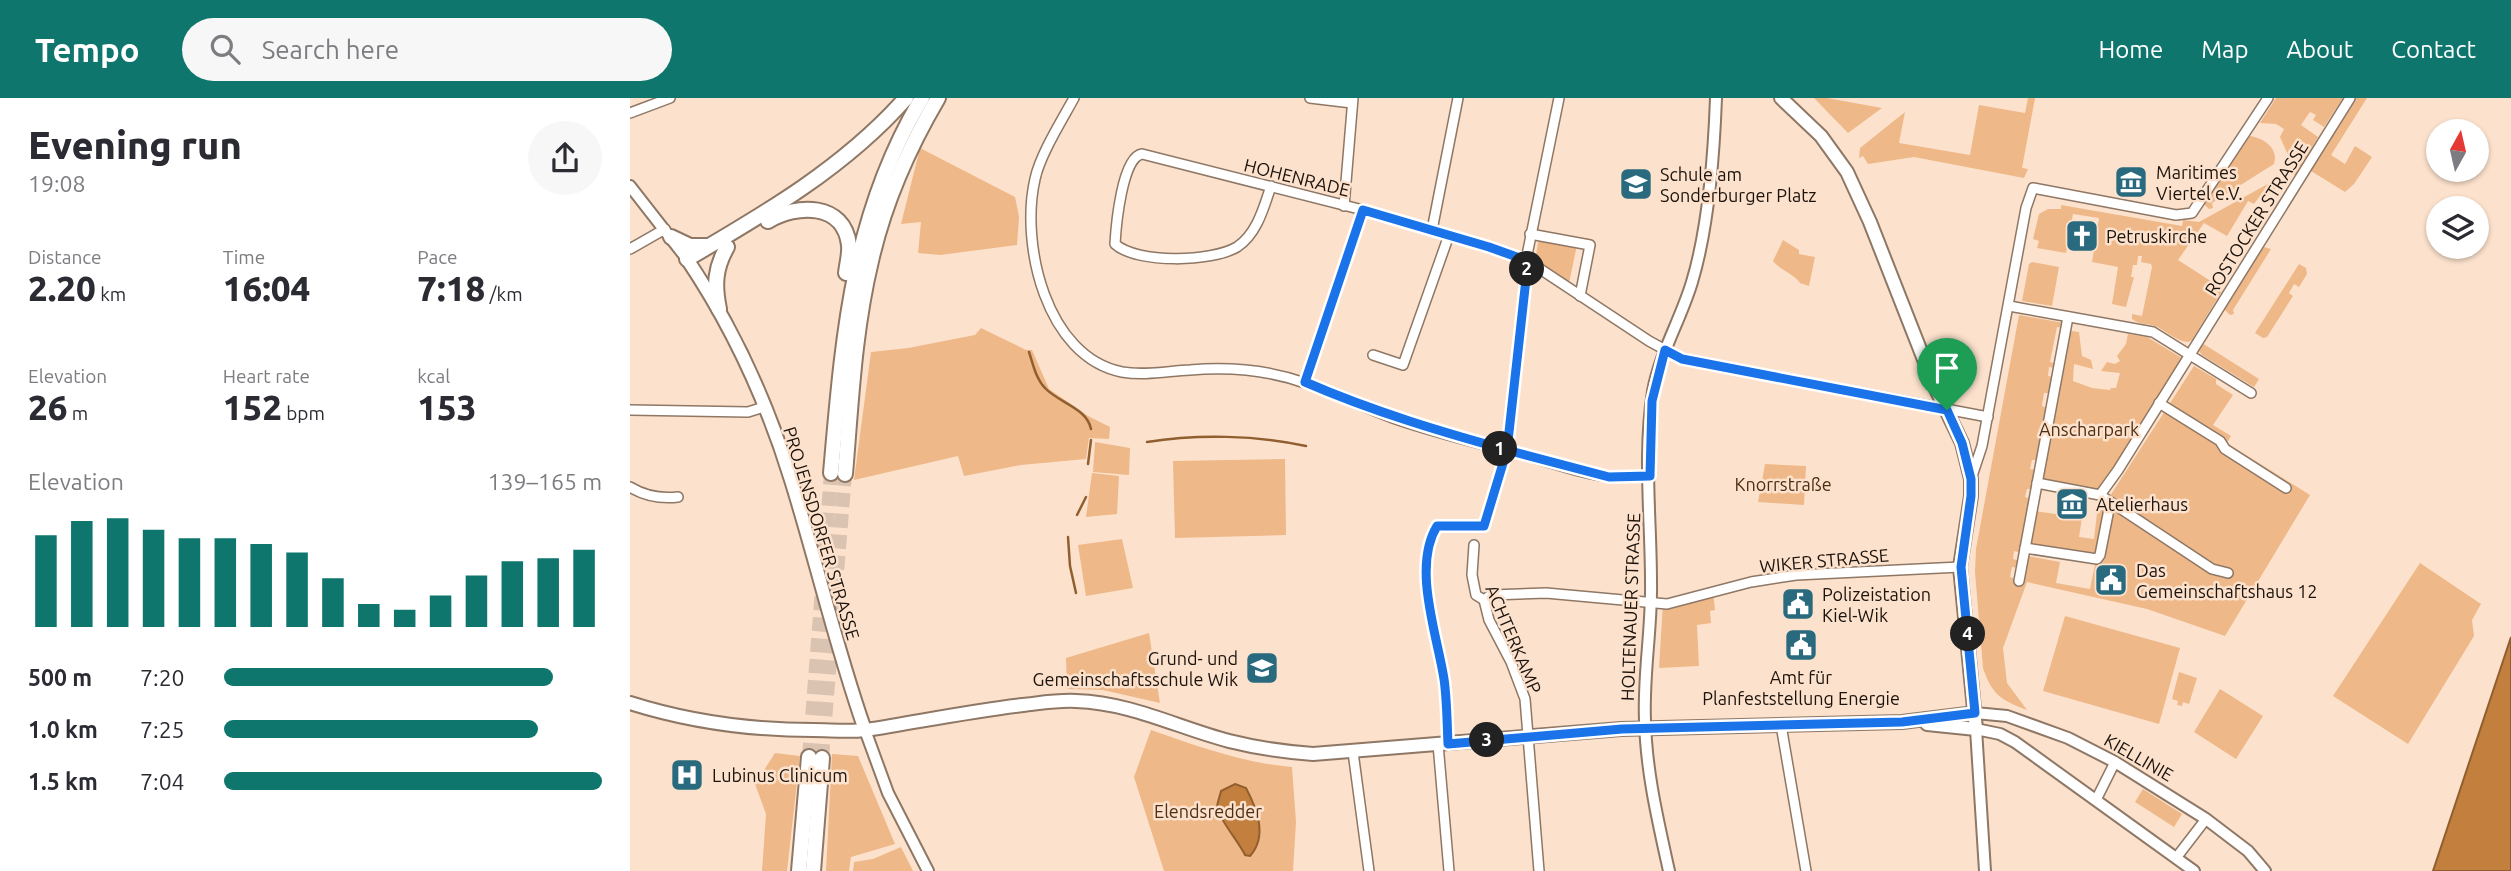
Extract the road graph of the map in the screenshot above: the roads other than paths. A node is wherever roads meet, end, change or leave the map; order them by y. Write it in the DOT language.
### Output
graph roads {
  1 [pos="670,98"];
  2 [pos="906,98"];
  3 [pos="922,98"];
  4 [pos="938,98"];
  5 [pos="1074,98"];
  6 [pos="1310,98"];
  7 [pos="1458,98"];
  8 [pos="1559,98"];
  9 [pos="1716,98"];
  10 [pos="1781,98"];
  11 [pos="2268,98"];
  12 [pos="2350,98"];
  13 [pos="1353,100"];
  14 [pos="630,113"];
  15 [pos="630,186"];
  16 [pos="1271,186"];
  17 [pos="1344,206"];
  18 [pos="1363,210"];
  19 [pos="1432,230"];
  20 [pos="668,233"];
  21 [pos="1530,234"];
  22 [pos="1449,235"];
  23 [pos="711,245"];
  24 [pos="727,247"];
  25 [pos="630,249"];
  26 [pos="1527,261"];
  27 [pos="689,263"];
  28 [pos="1580,296"];
  29 [pos="2010,306"];
  30 [pos="719,309"];
  31 [pos="2068,317"];
  32 [pos="846,319"];
  33 [pos="1665,350"];
  34 [pos="2190,354"];
  35 [pos="1373,355"];
  36 [pos="1305,382"];
  37 [pos="2251,393"];
  38 [pos="2159,403"];
  39 [pos="764,407"];
  40 [pos="630,410"];
  41 [pos="1947,410"];
  42 [pos="1989,417"];
  43 [pos="1507,450"];
  44 [pos="1650,476"];
  45 [pos="1971,479"];
  46 [pos="2037,484"];
  47 [pos="630,487"];
  48 [pos="2286,488"];
  49 [pos="2100,495"];
  50 [pos="678,498"];
  51 [pos="2110,504"];
  52 [pos="1474,545"];
  53 [pos="2025,548"];
  54 [pos="1961,567"];
  55 [pos="2228,573"];
  56 [pos="2019,581"];
  57 [pos="1484,600"];
  58 [pos="1651,603"];
  59 [pos="630,703"];
  60 [pos="1975,713"];
  61 [pos="1902,722"];
  62 [pos="1781,725"];
  63 [pos="1645,729"];
  64 [pos="1976,729"];
  65 [pos="865,730"];
  66 [pos="1528,735"];
  67 [pos="1443,744"];
  68 [pos="1353,752"];
  69 [pos="2115,762"];
  70 [pos="2096,800"];
  71 [pos="2206,819"];
  72 [pos="2176,858"];
  73 [pos="799,871"];
  74 [pos="813,871"];
  75 [pos="928,871"];
  76 [pos="1369,871"];
  77 [pos="1449,871"];
  78 [pos="1539,871"];
  79 [pos="1670,871"];
  80 [pos="1807,871"];
  81 [pos="1985,871"];
  82 [pos="2194,871"];
  83 [pos="2265,871"];
  1 -- 14 [label="street"];
  2 -- 23 [label="highway"];
  3 -- 32 [label="highway"];
  4 -- 32 [label="highway"];
  5 -- 36 [label="street"];
  6 -- 13 [label="street"];
  7 -- 19 [label="street"];
  8 -- 21 [label="street"];
  9 -- 33 [label="street, HOLTENAUER STRASSE"];
  10 -- 41 [label="main road"];
  11 -- 29 [label="street"];
  12 -- 34 [label="street, ROSTOCKER STRASSE"];
  13 -- 17 [label="street"];
  15 -- 20 [label="street, PROJENSDORFER STRASSE"];
  16 -- 16 [label="street, HOHENRADE"];
  16 -- 17 [label="street, HOHENRADE"];
  17 -- 18 [label="street, HOHENRADE"];
  18 -- 19 [label="street, HOHENRADE"];
  18 -- 36 [label="street"];
  19 -- 22 [label="street, HOHENRADE"];
  20 -- 23 [label="highway"];
  20 -- 25 [label="street"];
  20 -- 27 [label="street, PROJENSDORFER STRASSE"];
  21 -- 26 [label="street"];
  21 -- 28 [label="street"];
  22 -- 26 [label="street, HOHENRADE"];
  22 -- 35 [label="street"];
  23 -- 27 [label="highway"];
  24 -- 27 [label="highway"];
  24 -- 30 [label="highway"];
  24 -- 32 [label="highway"];
  26 -- 28 [label="street, HOHENRADE"];
  26 -- 43 [label="street"];
  27 -- 30 [label="main road, PROJENSDORFER STRASSE"];
  28 -- 33 [label="street, HOHENRADE"];
  29 -- 31 [label="street"];
  29 -- 42 [label="street"];
  30 -- 39 [label="main road, PROJENSDORFER STRASSE"];
  31 -- 34 [label="street"];
  31 -- 46 [label="street"];
  33 -- 41 [label="street"];
  33 -- 44 [label="street, HOLTENAUER STRASSE"];
  34 -- 37 [label="street"];
  34 -- 38 [label="street, ROSTOCKER STRASSE"];
  36 -- 43 [label="street"];
  38 -- 48 [label="street"];
  38 -- 49 [label="street, ROSTOCKER STRASSE"];
  39 -- 40 [label="street"];
  39 -- 65 [label="main road, PROJENSDORFER STRASSE"];
  41 -- 42 [label="street"];
  41 -- 45 [label="main road"];
  42 -- 45 [label="street"];
  43 -- 44 [label="street"];
  43 -- 67 [label="street"];
  44 -- 58 [label="street, HOLTENAUER STRASSE"];
  45 -- 54 [label="main road"];
  46 -- 49 [label="street"];
  46 -- 53 [label="street"];
  47 -- 50 [label="street"];
  49 -- 51 [label="street"];
  51 -- 53 [label="street"];
  51 -- 55 [label="street"];
  52 -- 57 [label="street, ACHTERKAMP"];
  53 -- 56 [label="street"];
  54 -- 58 [label="street, WIKER STRASSE"];
  54 -- 60 [label="main road"];
  57 -- 58 [label="street, WIKER STRASSE"];
  57 -- 66 [label="street, ACHTERKAMP"];
  58 -- 63 [label="street, HOLTENAUER STRASSE"];
  59 -- 65 [label="main road"];
  60 -- 61 [label="main road"];
  60 -- 64 [label="main road"];
  60 -- 69 [label="street, KIELLINIE"];
  61 -- 62 [label="main road"];
  61 -- 64 [label="main road"];
  62 -- 63 [label="main road"];
  62 -- 80 [label="street"];
  63 -- 66 [label="main road"];
  63 -- 79 [label="street, HOLTENAUER STRASSE"];
  64 -- 70 [label="street"];
  64 -- 81 [label="street"];
  65 -- 68 [label="main road"];
  65 -- 75 [label="street, PROJENSDORFER STRASSE"];
  66 -- 67 [label="main road"];
  66 -- 78 [label="street, ACHTERKAMP"];
  67 -- 68 [label="main road"];
  67 -- 77 [label="street"];
  68 -- 76 [label="street"];
  69 -- 70 [label="street"];
  69 -- 71 [label="street, KIELLINIE"];
  70 -- 72 [label="street"];
  71 -- 72 [label="street"];
  71 -- 83 [label="street, KIELLINIE"];
  72 -- 82 [label="street"];
  73 -- 74 [label="highway"];
}
